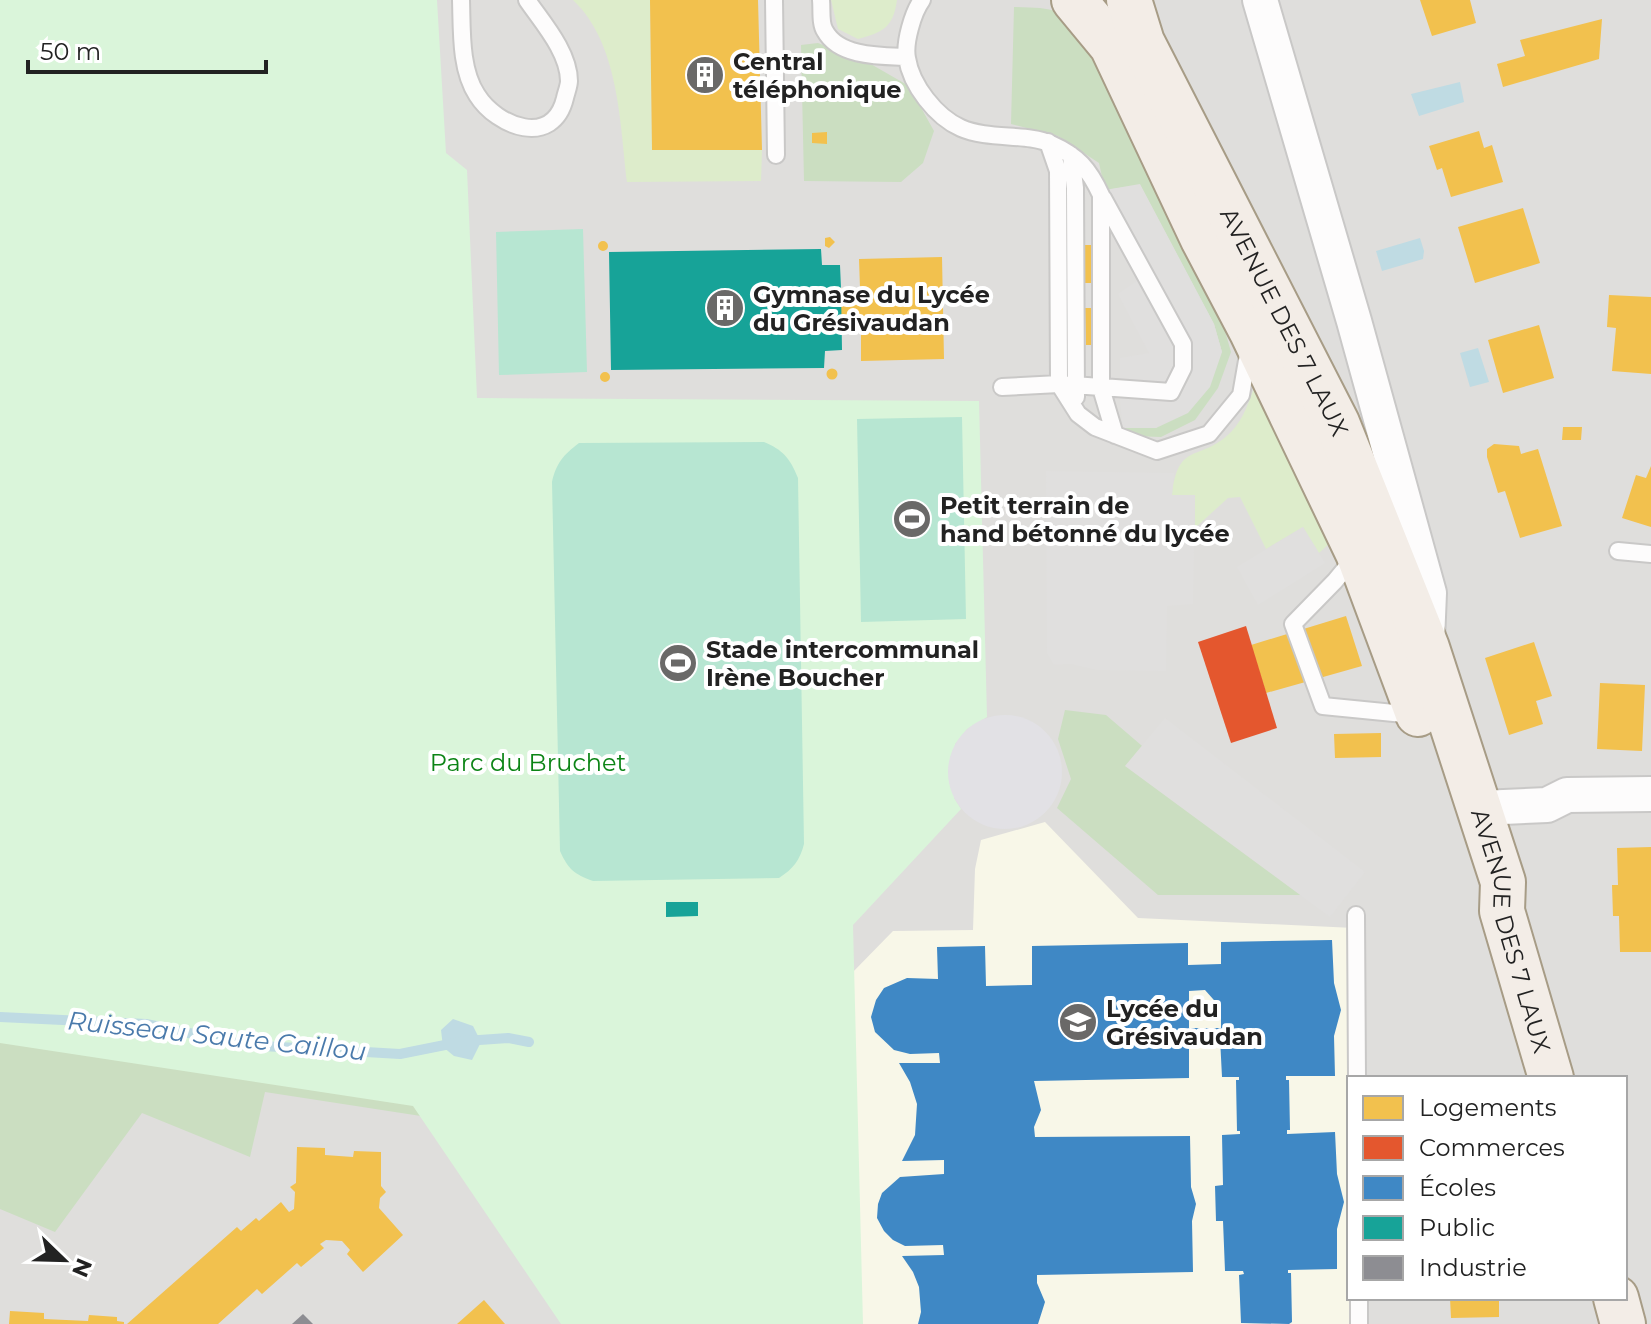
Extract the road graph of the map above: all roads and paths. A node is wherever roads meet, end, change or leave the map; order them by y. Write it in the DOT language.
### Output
graph roads {
  1 [pos="461,0"];
  2 [pos="527,0"];
  3 [pos="774,0"];
  4 [pos="821,0"];
  5 [pos="922,0"];
  6 [pos="1074,0"];
  7 [pos="1129,0"];
  8 [pos="1260,0"];
  9 [pos="906,57"];
  10 [pos="1048,142"];
  11 [pos="776,155"];
  12 [pos="1071,155"];
  13 [pos="1101,195"];
  14 [pos="1252,332"];
  15 [pos="1068,385"];
  16 [pos="1002,387"];
  17 [pos="1101,388"];
  18 [pos="1115,435"];
  19 [pos="1618,551"];
  20 [pos="1358,553"];
  21 [pos="1651,554"];
  22 [pos="1427,648"];
  23 [pos="1419,715"];
  24 [pos="1651,794"];
  25 [pos="1481,808"];
  26 [pos="1502,911"];
  27 [pos="1356,915"];
  28 [pos="1357,1076"];
  29 [pos="1550,1076"];
  30 [pos="1359,1300"];
  31 [pos="1617,1300"];
  32 [pos="1359,1324"];
  33 [pos="1623,1324"];
  1 -- 2 [label="lane"];
  3 -- 11 [label="lane"];
  4 -- 9 [label="lane"];
  5 -- 9 [label="lane"];
  6 -- 14 [label="main road"];
  7 -- 22 [label="main road, AVENUE DES 7 LAUX"];
  8 -- 22 [label="street, AVENUE DES 7 LAUX"];
  9 -- 10 [label="lane"];
  10 -- 12 [label="lane"];
  10 -- 15 [label="lane"];
  12 -- 13 [label="lane"];
  12 -- 15 [label="lane"];
  13 -- 17 [label="lane"];
  13 -- 17 [label="lane"];
  14 -- 18 [label="lane"];
  14 -- 20 [label="main road"];
  15 -- 16 [label="lane"];
  15 -- 17 [label="lane"];
  15 -- 18 [label="lane"];
  17 -- 18 [label="lane"];
  19 -- 21 [label="lane"];
  20 -- 23 [label="main road"];
  20 -- 23 [label="lane"];
  22 -- 25 [label="main road, AVENUE DES 7 LAUX"];
  23 -- 26 [label="main road"];
  24 -- 25 [label="street"];
  25 -- 26 [label="main road, AVENUE DES 7 LAUX"];
  26 -- 29 [label="main road, AVENUE DES 7 LAUX"];
  27 -- 28 [label="lane"];
  30 -- 32 [label="lane"];
  31 -- 33 [label="main road"];
}
